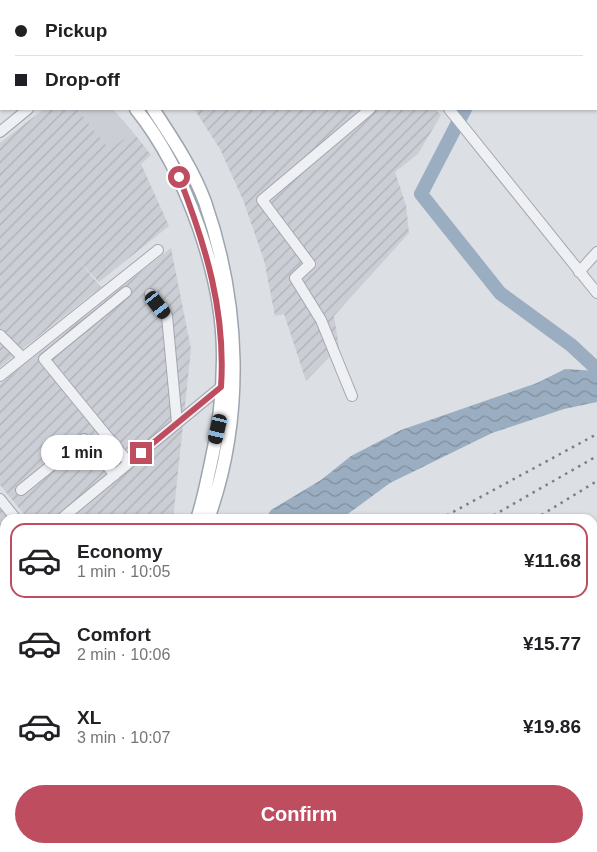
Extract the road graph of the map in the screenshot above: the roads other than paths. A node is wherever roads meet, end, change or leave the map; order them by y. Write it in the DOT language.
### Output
graph roads {
  1 [pos="27,110"];
  2 [pos="137,110"];
  3 [pos="154,110"];
  4 [pos="369,110"];
  5 [pos="450,110"];
  6 [pos="0,132"];
  7 [pos="158,250"];
  8 [pos="597,252"];
  9 [pos="579,272"];
  10 [pos="126,292"];
  11 [pos="597,293"];
  12 [pos="150,294"];
  13 [pos="0,335"];
  14 [pos="23,358"];
  15 [pos="0,376"];
  16 [pos="221,387"];
  17 [pos="352,396"];
  18 [pos="177,423"];
  19 [pos="129,463"];
  20 [pos="115,475"];
  21 [pos="21,490"];
  22 [pos="0,498"];
  23 [pos="12,514"];
  24 [pos="67,514"];
  25 [pos="202,514"];
  26 [pos="204,514"];
  1 -- 6 [label="street"];
  2 -- 16 [label="main road"];
  3 -- 26 [label="main road"];
  4 -- 17 [label="street"];
  5 -- 9 [label="street"];
  7 -- 14 [label="street"];
  8 -- 9 [label="street"];
  9 -- 11 [label="street"];
  10 -- 19 [label="street"];
  12 -- 18 [label="street"];
  13 -- 14 [label="street"];
  14 -- 15 [label="street"];
  16 -- 18 [label="street"];
  16 -- 25 [label="main road"];
  18 -- 19 [label="street"];
  19 -- 20 [label="street"];
  20 -- 21 [label="street"];
  20 -- 24 [label="street"];
  22 -- 23 [label="street"];
}
